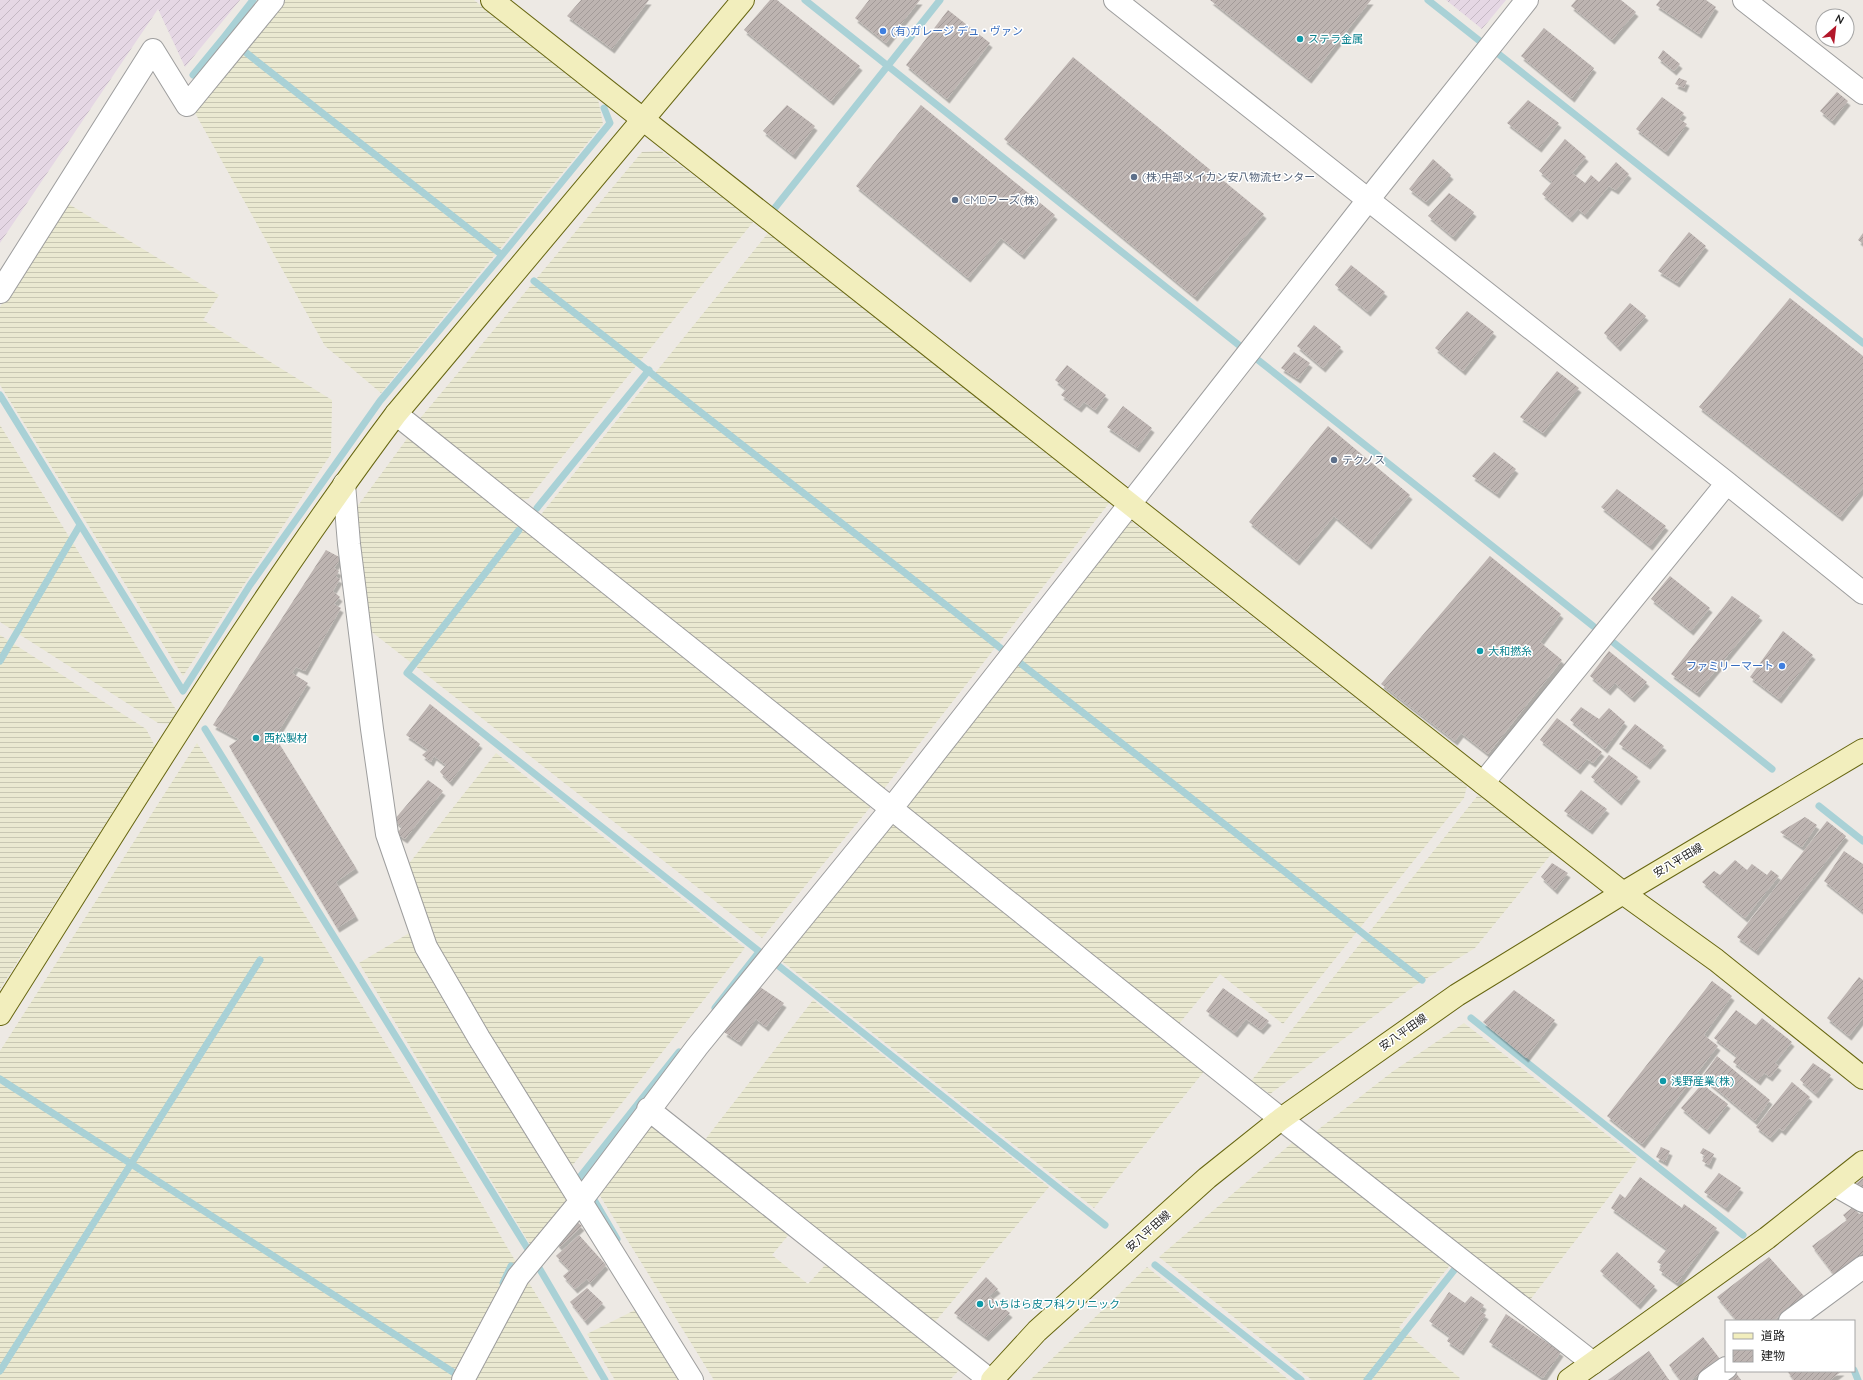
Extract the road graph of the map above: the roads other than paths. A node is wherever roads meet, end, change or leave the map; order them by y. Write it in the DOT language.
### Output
graph roads {
  1 [pos="273,0"];
  2 [pos="492,0"];
  3 [pos="743,0"];
  4 [pos="1115,0"];
  5 [pos="1527,0"];
  6 [pos="1744,0"];
  7 [pos="1863,93"];
  8 [pos="644,119"];
  9 [pos="1368,200"];
  10 [pos="0,292"];
  11 [pos="396,414"];
  12 [pos="1727,483"];
  13 [pos="344,484"];
  14 [pos="1130,504"];
  15 [pos="1863,593"];
  16 [pos="1863,750"];
  17 [pos="1483,783"];
  18 [pos="892,809"];
  19 [pos="1623,892"];
  20 [pos="0,1014"];
  21 [pos="1863,1078"];
  22 [pos="648,1109"];
  23 [pos="1281,1119"];
  24 [pos="1863,1162"];
  25 [pos="1835,1184"];
  26 [pos="1863,1201"];
  27 [pos="580,1202"];
  28 [pos="1863,1267"];
  29 [pos="1791,1320"];
  30 [pos="1593,1363"];
  31 [pos="1725,1369"];
  32 [pos="463,1380"];
  33 [pos="692,1380"];
  34 [pos="991,1380"];
  35 [pos="1569,1380"];
  36 [pos="1710,1380"];
  1 -- 10 [label="street"];
  2 -- 8 [label="street"];
  3 -- 8 [label="street"];
  4 -- 9 [label="street"];
  5 -- 9 [label="street"];
  6 -- 7 [label="street"];
  8 -- 11 [label="street"];
  8 -- 14 [label="street"];
  9 -- 12 [label="street"];
  9 -- 14 [label="street"];
  11 -- 13 [label="street"];
  11 -- 18 [label="street"];
  12 -- 15 [label="street"];
  12 -- 17 [label="street"];
  13 -- 20 [label="street"];
  13 -- 27 [label="street"];
  14 -- 17 [label="street"];
  14 -- 18 [label="street"];
  16 -- 19 [label="street, 安八平田線"];
  17 -- 19 [label="street"];
  18 -- 22 [label="street"];
  18 -- 23 [label="street"];
  19 -- 21 [label="street"];
  19 -- 23 [label="street, 安八平田線"];
  22 -- 27 [label="street"];
  22 -- 34 [label="street"];
  23 -- 30 [label="street"];
  23 -- 34 [label="street, 安八平田線"];
  24 -- 25 [label="street"];
  25 -- 26 [label="street"];
  25 -- 30 [label="street"];
  27 -- 32 [label="street"];
  27 -- 33 [label="street"];
  28 -- 29 [label="street"];
  30 -- 35 [label="street"];
  31 -- 36 [label="street"];
}
